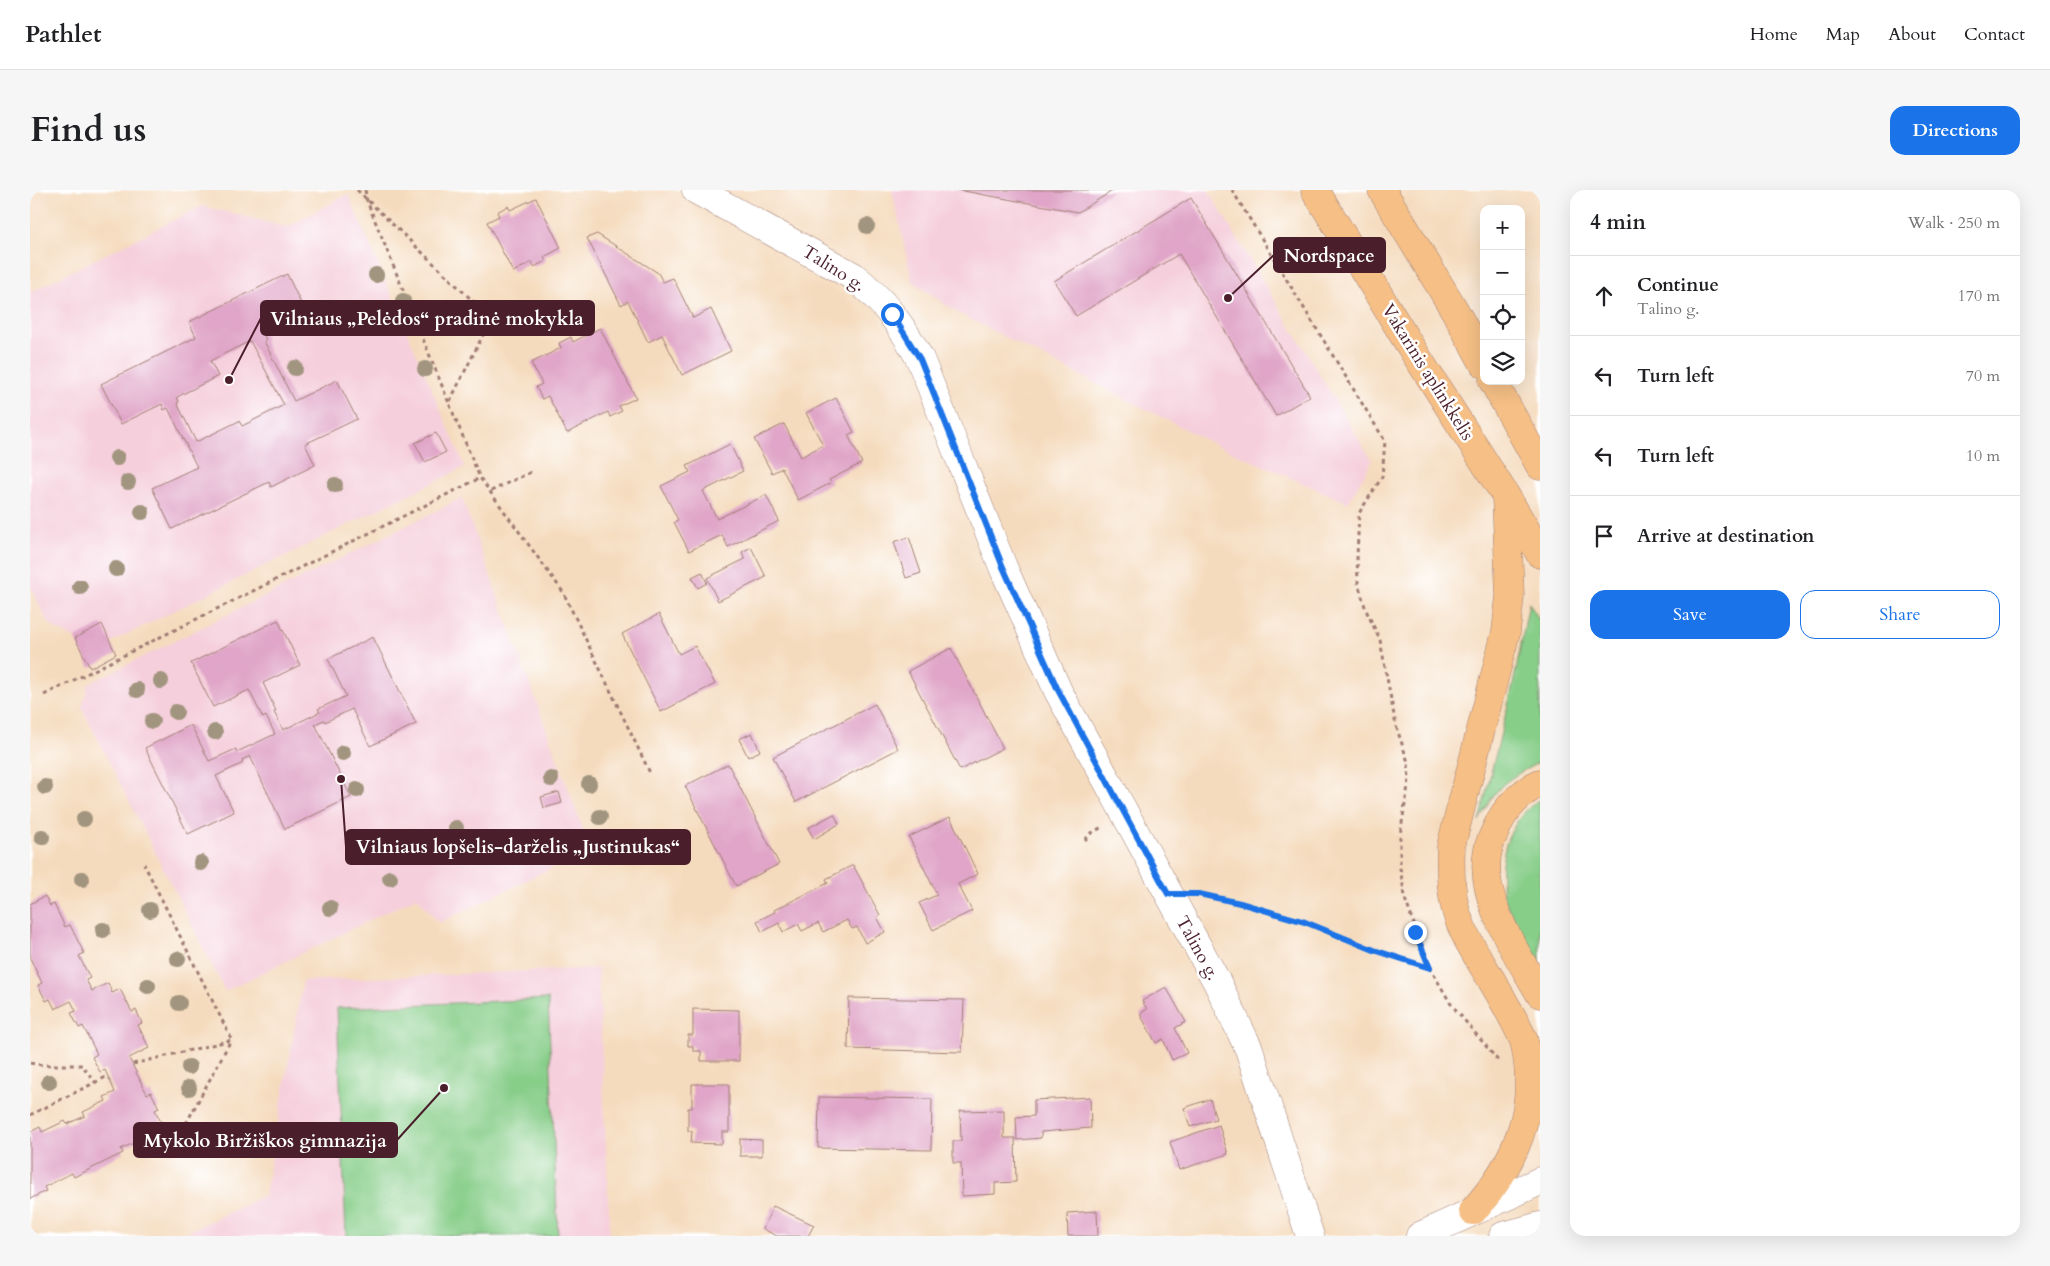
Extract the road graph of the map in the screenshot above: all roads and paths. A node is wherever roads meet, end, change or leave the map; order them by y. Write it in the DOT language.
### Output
graph roads {
  1 [pos="357,190"];
  2 [pos="365,190"];
  3 [pos="696,190"];
  4 [pos="1232,190"];
  5 [pos="1315,190"];
  6 [pos="1382,190"];
  7 [pos="367,201"];
  8 [pos="477,305"];
  9 [pos="484,333"];
  10 [pos="1480,357"];
  11 [pos="1495,385"];
  12 [pos="449,403"];
  13 [pos="1540,466"];
  14 [pos="533,471"];
  15 [pos="480,478"];
  16 [pos="491,491"];
  17 [pos="1506,496"];
  18 [pos="1540,554"];
  19 [pos="44,695"];
  20 [pos="650,773"];
  21 [pos="1540,783"];
  22 [pos="144,864"];
  23 [pos="1168,894"];
  24 [pos="1430,968"];
  25 [pos="1540,994"];
  26 [pos="232,1040"];
  27 [pos="30,1064"];
  28 [pos="133,1064"];
  29 [pos="1504,1067"];
  30 [pos="108,1076"];
  31 [pos="95,1082"];
  32 [pos="30,1115"];
  33 [pos="167,1159"];
  34 [pos="1540,1181"];
  35 [pos="1473,1211"];
  36 [pos="1540,1226"];
  37 [pos="1310,1236"];
  38 [pos="1420,1236"];
  39 [pos="1504,1236"];
  1 -- 7 [label="path"];
  2 -- 7 [label="path"];
  3 -- 23 [label="street, Talino g."];
  4 -- 24 [label="path"];
  5 -- 17 [label="highway, Vakarinis aplinkkelis"];
  6 -- 10 [label="highway"];
  7 -- 8 [label="path"];
  7 -- 12 [label="path"];
  9 -- 12 [label="path"];
  11 -- 13 [label="highway"];
  12 -- 15 [label="path"];
  14 -- 16 [label="path"];
  15 -- 16 [label="path"];
  15 -- 19 [label="path"];
  16 -- 20 [label="path"];
  17 -- 18 [label="highway, Vakarinis aplinkkelis"];
  17 -- 35 [label="highway"];
  21 -- 25 [label="highway"];
  22 -- 26 [label="path"];
  23 -- 24 [label="path"];
  23 -- 37 [label="street, Talino g."];
  24 -- 29 [label="path"];
  26 -- 28 [label="path"];
  26 -- 33 [label="path"];
  27 -- 31 [label="path"];
  30 -- 31 [label="path"];
  31 -- 32 [label="path"];
  34 -- 35 [label="street"];
  35 -- 38 [label="street"];
  36 -- 39 [label="street"];
}
